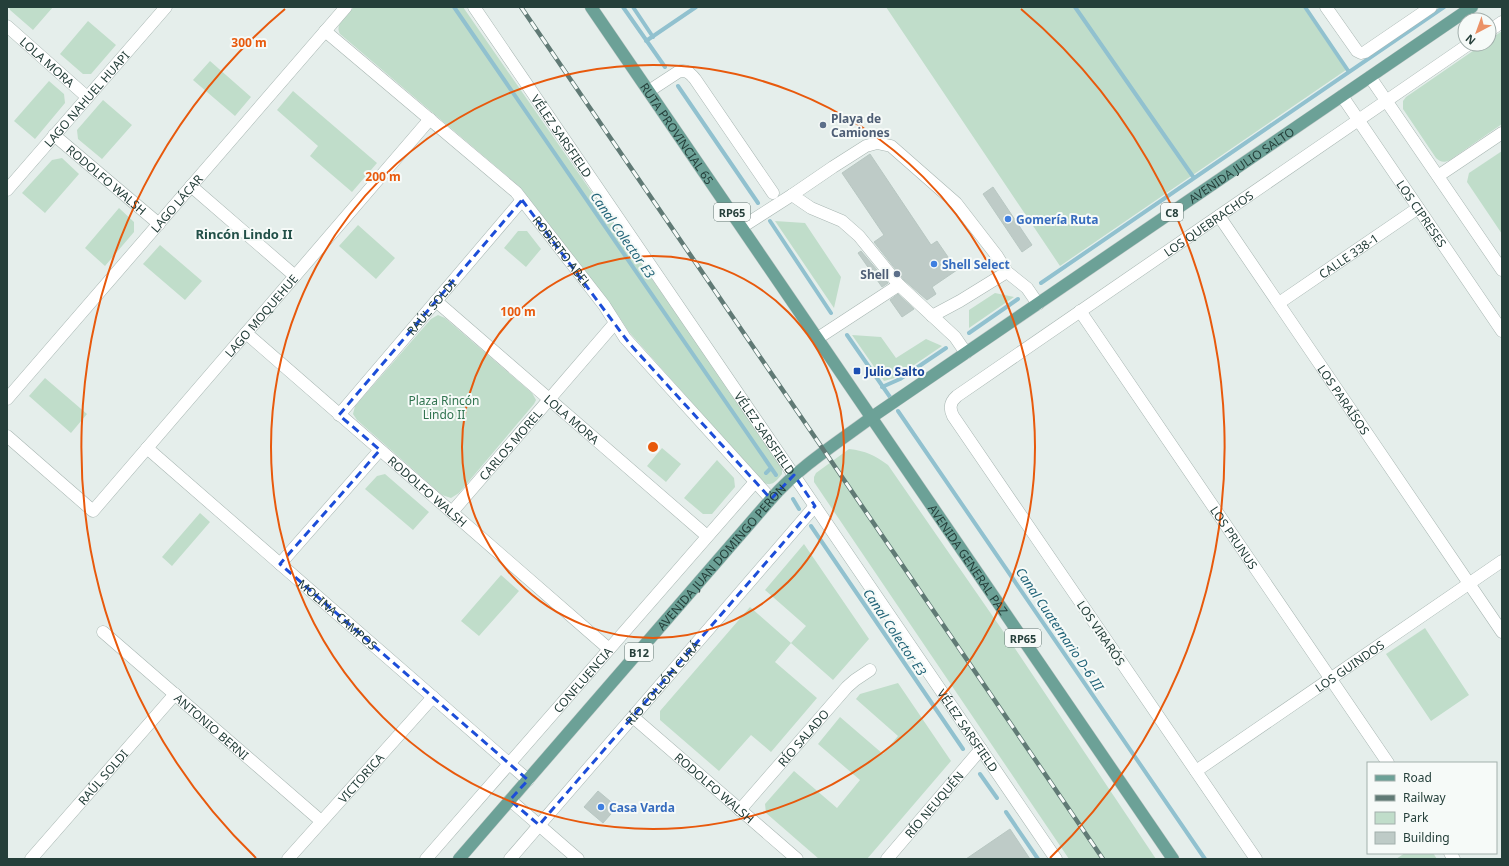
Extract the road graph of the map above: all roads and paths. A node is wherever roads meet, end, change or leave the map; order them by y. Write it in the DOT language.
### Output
graph roads {
  1 [pos="166,7"];
  2 [pos="346,7"];
  3 [pos="474,7"];
  4 [pos="591,7"];
  5 [pos="1326,7"];
  6 [pos="1431,7"];
  7 [pos="1472,7"];
  8 [pos="7,26"];
  9 [pos="325,31"];
  10 [pos="1458,52"];
  11 [pos="1370,77"];
  12 [pos="648,91"];
  13 [pos="1342,96"];
  14 [pos="87,97"];
  15 [pos="1387,101"];
  16 [pos="430,119"];
  17 [pos="1358,120"];
  18 [pos="1502,132"];
  19 [pos="54,135"];
  20 [pos="1438,176"];
  21 [pos="191,186"];
  22 [pos="7,190"];
  23 [pos="773,193"];
  24 [pos="792,195"];
  25 [pos="522,200"];
  26 [pos="1418,208"];
  27 [pos="1220,216"];
  28 [pos="159,224"];
  29 [pos="742,228"];
  30 [pos="1502,270"];
  31 [pos="1007,272"];
  32 [pos="295,276"];
  33 [pos="899,285"];
  34 [pos="436,301"];
  35 [pos="1279,303"];
  36 [pos="1038,304"];
  37 [pos="1080,311"];
  38 [pos="932,316"];
  39 [pos="615,323"];
  40 [pos="1502,331"];
  41 [pos="246,333"];
  42 [pos="818,338"];
  43 [pos="966,353"];
  44 [pos="7,399"];
  45 [pos="550,399"];
  46 [pos="950,406"];
  47 [pos="340,414"];
  48 [pos="872,417"];
  49 [pos="7,436"];
  50 [pos="147,448"];
  51 [pos="380,450"];
  52 [pos="794,475"];
  53 [pos="755,482"];
  54 [pos="771,499"];
  55 [pos="815,506"];
  56 [pos="452,512"];
  57 [pos="707,536"];
  58 [pos="1502,561"];
  59 [pos="280,564"];
  60 [pos="1469,583"];
  61 [pos="103,632"];
  62 [pos="1502,632"];
  63 [pos="609,649"];
  64 [pos="870,670"];
  65 [pos="1330,679"];
  66 [pos="174,694"];
  67 [pos="433,697"];
  68 [pos="633,717"];
  69 [pos="981,749"];
  70 [pos="1387,762"];
  71 [pos="509,763"];
  72 [pos="1196,771"];
  73 [pos="528,780"];
  74 [pos="510,800"];
  75 [pos="740,810"];
  76 [pos="321,821"];
  77 [pos="539,825"];
  78 [pos="31,859"];
  79 [pos="288,859"];
  80 [pos="426,859"];
  81 [pos="459,859"];
  82 [pos="510,859"];
  83 [pos="578,859"];
  84 [pos="797,859"];
  85 [pos="887,859"];
  86 [pos="1056,859"];
  87 [pos="1173,859"];
  88 [pos="1256,859"];
  1 -- 14 [label="street, LAGO NAHUEL HUAPI"];
  2 -- 9 [label="street, LAGO LÁCAR"];
  3 -- 52 [label="street, VÉLEZ SARSFIELD"];
  4 -- 12 [label="main road, RUTA PROVINCIAL 65 / RP65"];
  5 -- 6 [label="street"];
  7 -- 11 [label="main road, AVENIDA JULIO SALTO / C8"];
  8 -- 14 [label="street, LOLA MORA"];
  9 -- 16 [label="street, ROBERTO ABEL"];
  9 -- 21 [label="street, LAGO LÁCAR"];
  10 -- 15 [label="street, LOS QUEBRACHOS"];
  11 -- 13 [label="main road, AVENIDA JULIO SALTO / C8"];
  11 -- 15 [label="street"];
  12 -- 23 [label="street"];
  12 -- 29 [label="main road, RUTA PROVINCIAL 65 / RP65"];
  13 -- 17 [label="street, LOS CIPRESES"];
  13 -- 36 [label="main road, AVENIDA JULIO SALTO / C8"];
  14 -- 19 [label="street, LAGO NAHUEL HUAPI"];
  15 -- 17 [label="street, LOS QUEBRACHOS"];
  15 -- 20 [label="street"];
  16 -- 25 [label="street, ROBERTO ABEL"];
  16 -- 32 [label="street, LAGO MOQUEHUE"];
  17 -- 26 [label="street, LOS CIPRESES"];
  17 -- 27 [label="street, LOS QUEBRACHOS"];
  18 -- 20 [label="street"];
  19 -- 22 [label="street, LAGO NAHUEL HUAPI"];
  19 -- 28 [label="street, RODOLFO WALSH"];
  20 -- 30 [label="street"];
  21 -- 28 [label="street, LAGO LÁCAR"];
  21 -- 32 [label="street"];
  24 -- 29 [label="street"];
  24 -- 31 [label="street"];
  24 -- 33 [label="street"];
  25 -- 34 [label="street, RAÚL SOLDI"];
  25 -- 39 [label="street, ROBERTO ABEL"];
  26 -- 35 [label="street, CALLE 338-1"];
  26 -- 40 [label="street, LOS CIPRESES"];
  27 -- 35 [label="street, LOS PARAÍSOS"];
  27 -- 37 [label="street, LOS QUEBRACHOS"];
  28 -- 44 [label="street, LAGO LÁCAR"];
  29 -- 42 [label="main road, RUTA PROVINCIAL 65 / RP65"];
  31 -- 36 [label="street"];
  31 -- 38 [label="street"];
  32 -- 41 [label="street, LAGO MOQUEHUE"];
  33 -- 38 [label="street"];
  33 -- 42 [label="street"];
  34 -- 45 [label="street, LOLA MORA"];
  34 -- 47 [label="street, RAÚL SOLDI"];
  35 -- 60 [label="street, LOS PARAÍSOS"];
  36 -- 43 [label="main road, AVENIDA JULIO SALTO / C8"];
  37 -- 46 [label="street, LOS QUEBRACHOS"];
  37 -- 65 [label="street, LOS PRUNUS"];
  38 -- 43 [label="street"];
  39 -- 45 [label="street, CARLOS MOREL"];
  39 -- 53 [label="street, ROBERTO ABEL"];
  41 -- 47 [label="street, RODOLFO WALSH"];
  41 -- 50 [label="street, LAGO MOQUEHUE"];
  42 -- 48 [label="main road, RUTA PROVINCIAL 65 / RP65"];
  43 -- 48 [label="main road, AVENIDA JULIO SALTO / C8"];
  45 -- 56 [label="street, CARLOS MOREL"];
  45 -- 57 [label="street, LOLA MORA"];
  46 -- 72 [label="street, LOS VIRARÓS"];
  47 -- 51 [label="street, RODOLFO WALSH"];
  48 -- 52 [label="main road, AVENIDA JUAN DOMINGO PERÓN / B12"];
  48 -- 87 [label="main road, AVENIDA GENERAL PAZ / RP65"];
  49 -- 50 [label="street, LAGO MOQUEHUE"];
  50 -- 59 [label="street, MOLINA CAMPOS"];
  51 -- 56 [label="street, RODOLFO WALSH"];
  51 -- 59 [label="street"];
  52 -- 54 [label="main road, AVENIDA JUAN DOMINGO PERÓN / B12"];
  52 -- 55 [label="street, VÉLEZ SARSFIELD"];
  53 -- 54 [label="street, ROBERTO ABEL"];
  53 -- 57 [label="street, CONFLUENCIA"];
  54 -- 73 [label="main road, AVENIDA JUAN DOMINGO PERÓN / B12"];
  55 -- 68 [label="street, RÍO COLLÓN CURÁ"];
  55 -- 69 [label="street, VÉLEZ SARSFIELD"];
  56 -- 63 [label="street, RODOLFO WALSH"];
  57 -- 63 [label="street, CONFLUENCIA"];
  58 -- 60 [label="street, LOS GUINDOS"];
  59 -- 67 [label="street, MOLINA CAMPOS"];
  60 -- 62 [label="street, LOS PARAÍSOS"];
  60 -- 65 [label="street, LOS GUINDOS"];
  61 -- 66 [label="street, ANTONIO BERNI"];
  63 -- 71 [label="street, CONFLUENCIA"];
  64 -- 75 [label="street, RÍO SALADO"];
  65 -- 70 [label="street, LOS PRUNUS"];
  65 -- 72 [label="street, LOS GUINDOS"];
  66 -- 76 [label="street, ANTONIO BERNI"];
  66 -- 78 [label="street, RAÚL SOLDI"];
  67 -- 71 [label="street, MOLINA CAMPOS"];
  67 -- 76 [label="street, VICTORICA"];
  68 -- 75 [label="street, RODOLFO WALSH"];
  68 -- 77 [label="street, RÍO COLLÓN CURÁ"];
  69 -- 85 [label="street, RÍO NEUQUÉN"];
  69 -- 86 [label="street, VÉLEZ SARSFIELD"];
  71 -- 73 [label="street, MOLINA CAMPOS"];
  71 -- 80 [label="street, CONFLUENCIA"];
  72 -- 88 [label="street, LOS VIRARÓS"];
  73 -- 74 [label="main road, AVENIDA JUAN DOMINGO PERÓN / B12"];
  74 -- 77 [label="street"];
  74 -- 81 [label="main road, AVENIDA JUAN DOMINGO PERÓN / B12"];
  75 -- 84 [label="street, RODOLFO WALSH"];
  76 -- 79 [label="street, VICTORICA"];
  77 -- 82 [label="street, RÍO COLLÓN CURÁ"];
  77 -- 83 [label="street"];
}
